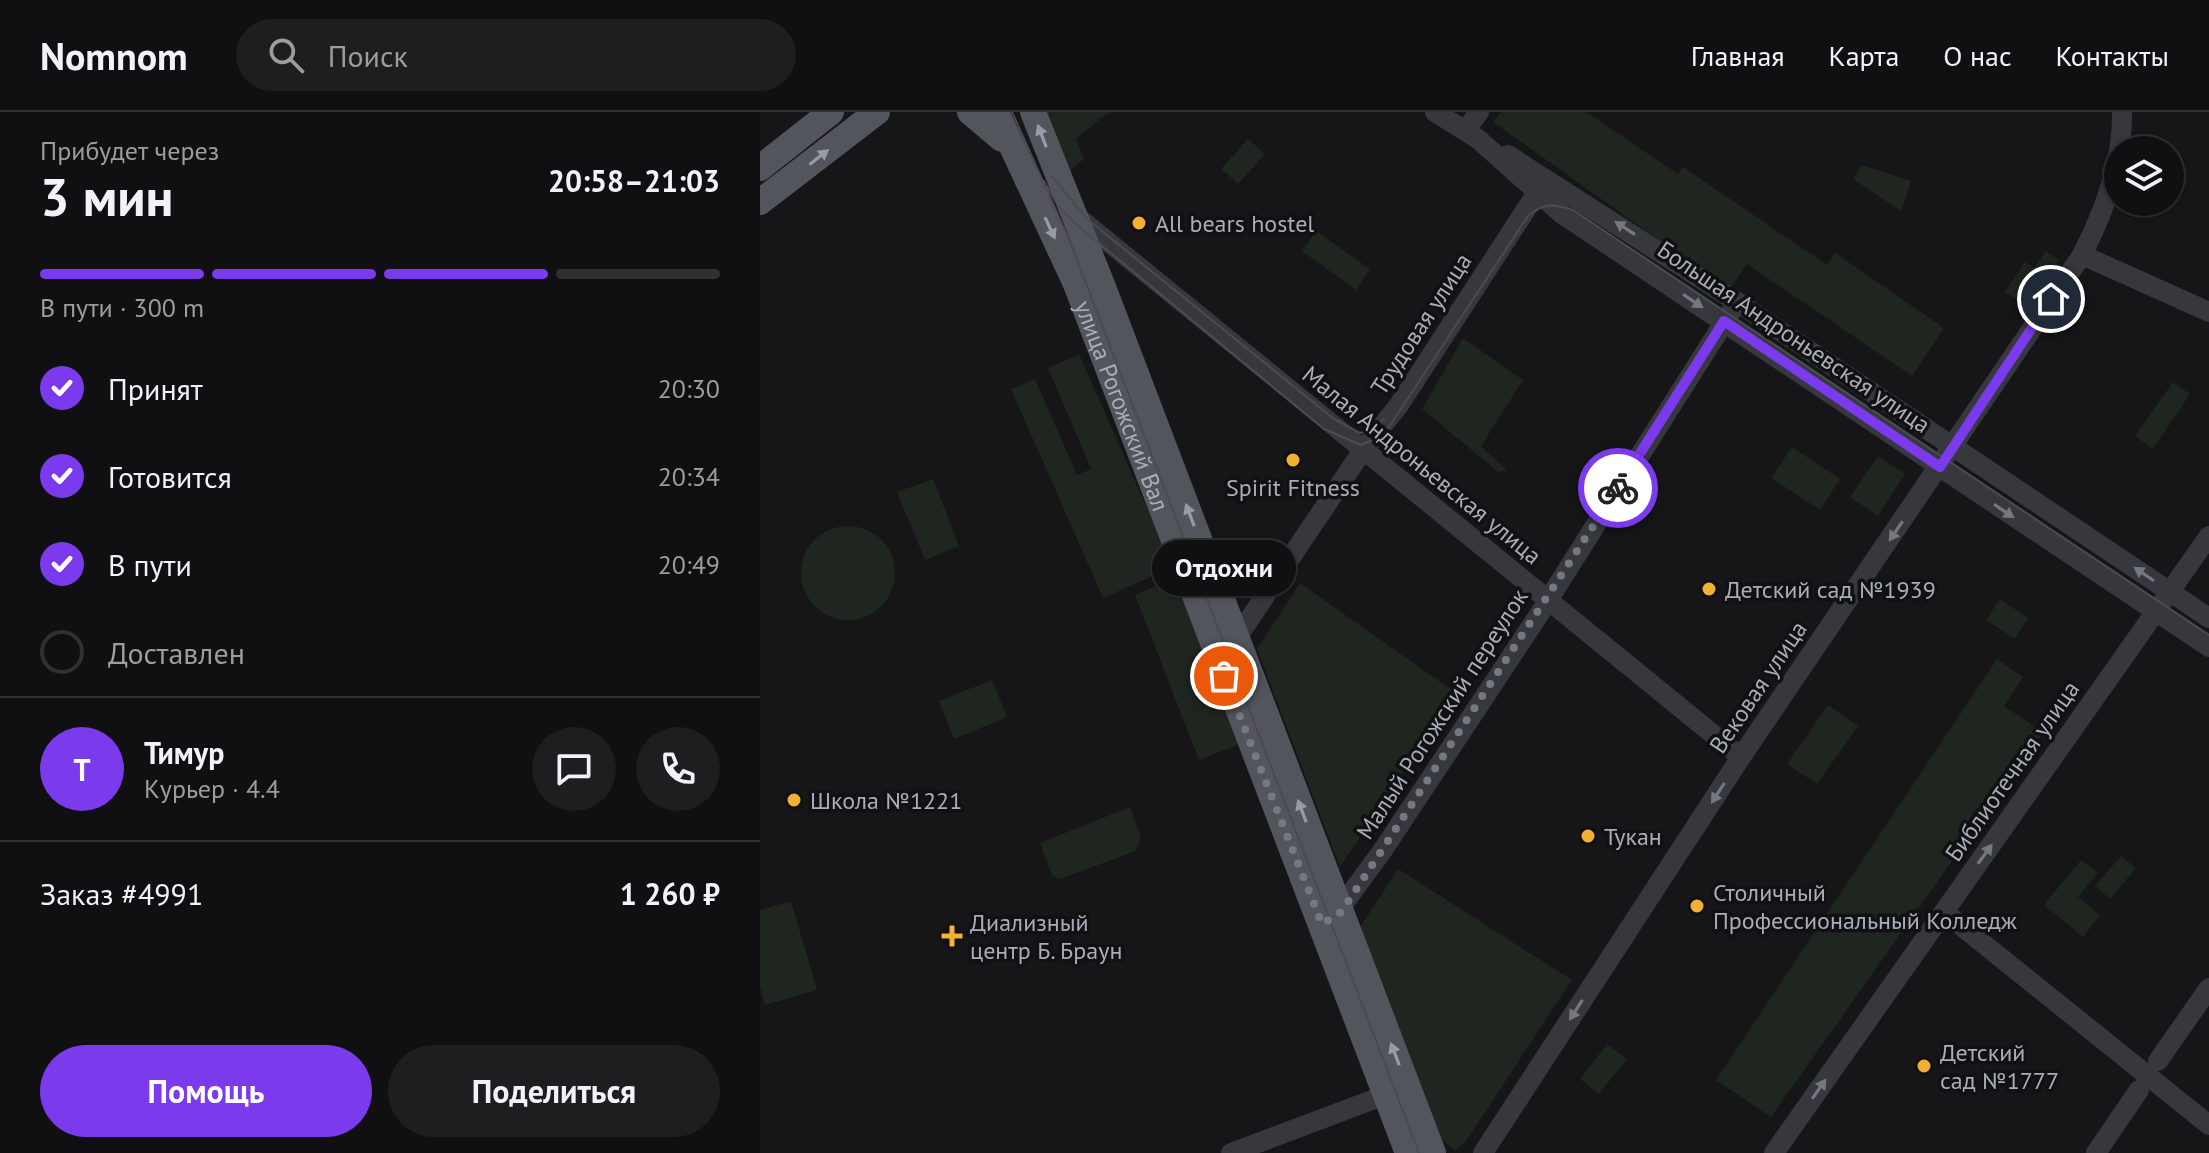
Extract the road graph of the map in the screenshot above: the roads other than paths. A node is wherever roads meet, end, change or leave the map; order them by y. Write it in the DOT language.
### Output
graph roads {
  1 [pos="831,112"];
  2 [pos="877,112"];
  3 [pos="970,112"];
  4 [pos="996,112"];
  5 [pos="1033,112"];
  6 [pos="1435,112"];
  7 [pos="1479,112"];
  8 [pos="2122,112"];
  9 [pos="1472,135"];
  10 [pos="1018,157"];
  11 [pos="760,168"];
  12 [pos="1538,191"];
  13 [pos="760,202"];
  14 [pos="1072,212"];
  15 [pos="2082,255"];
  16 [pos="1737,302"];
  17 [pos="2209,312"];
  18 [pos="1724,321"];
  19 [pos="1954,446"];
  20 [pos="1363,450"];
  21 [pos="1940,467"];
  22 [pos="2209,536"];
  23 [pos="2171,592"];
  24 [pos="1548,600"];
  25 [pos="2156,612"];
  26 [pos="2209,618"];
  27 [pos="1225,647"];
  28 [pos="2209,647"];
  29 [pos="1741,757"];
  30 [pos="1944,912"];
  31 [pos="1331,918"];
  32 [pos="2209,988"];
  33 [pos="2158,1061"];
  34 [pos="2139,1090"];
  35 [pos="1388,1094"];
  36 [pos="1415,1107"];
  37 [pos="2209,1125"];
  38 [pos="1231,1153"];
  39 [pos="1408,1153"];
  40 [pos="1433,1153"];
  41 [pos="1483,1153"];
  42 [pos="1774,1153"];
  43 [pos="2096,1153"];
  1 -- 11 [label="main road"];
  13 -- 2 [label="main road, one-way"];
  3 -- 10 [label="main road"];
  4 -- 10 [label="main road, улица Рогожский Вал"];
  14 -- 5 [label="main road, улица Рогожский Вал, one-way"];
  6 -- 9 [label="street, Большая Андроньевская улица"];
  7 -- 9 [label="street"];
  8 -- 15 [label="street, Вековая улица"];
  9 -- 12 [label="street, Большая Андроньевская улица"];
  16 -- 9 [label="street, Большая Андроньевская улица, one-way"];
  10 -- 27 [label="main road, улица Рогожский Вал, one-way"];
  12 -- 18 [label="street, Большая Андроньевская улица, one-way"];
  12 -- 20 [label="street, Трудовая улица"];
  14 -- 20 [label="street, Малая Андроньевская улица"];
  27 -- 14 [label="main road, улица Рогожский Вал, one-way"];
  15 -- 17 [label="street"];
  15 -- 19 [label="street, Вековая улица"];
  16 -- 18 [label="street, Малый Рогожский переулок"];
  16 -- 19 [label="street, Большая Андроньевская улица"];
  18 -- 21 [label="street, Большая Андроньевская улица"];
  18 -- 24 [label="street, Малый Рогожский переулок"];
  19 -- 21 [label="street, Вековая улица"];
  23 -- 19 [label="street, Большая Андроньевская улица, one-way"];
  20 -- 24 [label="street, Малая Андроньевская улица"];
  20 -- 27 [label="street, Трудовая улица"];
  21 -- 25 [label="street, Большая Андроньевская улица, one-way"];
  21 -- 29 [label="street, Вековая улица, one-way"];
  22 -- 23 [label="street, Библиотечная улица"];
  23 -- 25 [label="street, Библиотечная улица"];
  23 -- 26 [label="street, Большая Андроньевская улица"];
  24 -- 29 [label="street, Малая Андроньевская улица"];
  24 -- 31 [label="street, Малый Рогожский переулок"];
  25 -- 28 [label="street, Большая Андроньевская улица"];
  30 -- 25 [label="street, Библиотечная улица, one-way"];
  27 -- 31 [label="main road, улица Рогожский Вал"];
  29 -- 41 [label="street, Вековая улица, one-way"];
  30 -- 37 [label="street"];
  42 -- 30 [label="street, Библиотечная улица, one-way"];
  31 -- 35 [label="main road, улица Рогожский Вал"];
  36 -- 31 [label="main road, улица Рогожский Вал, one-way"];
  32 -- 33 [label="street"];
  34 -- 43 [label="street"];
  35 -- 36 [label="street"];
  35 -- 38 [label="street"];
  35 -- 39 [label="main road, улица Рогожский Вал"];
  36 -- 40 [label="main road, улица Рогожский Вал"];
}
